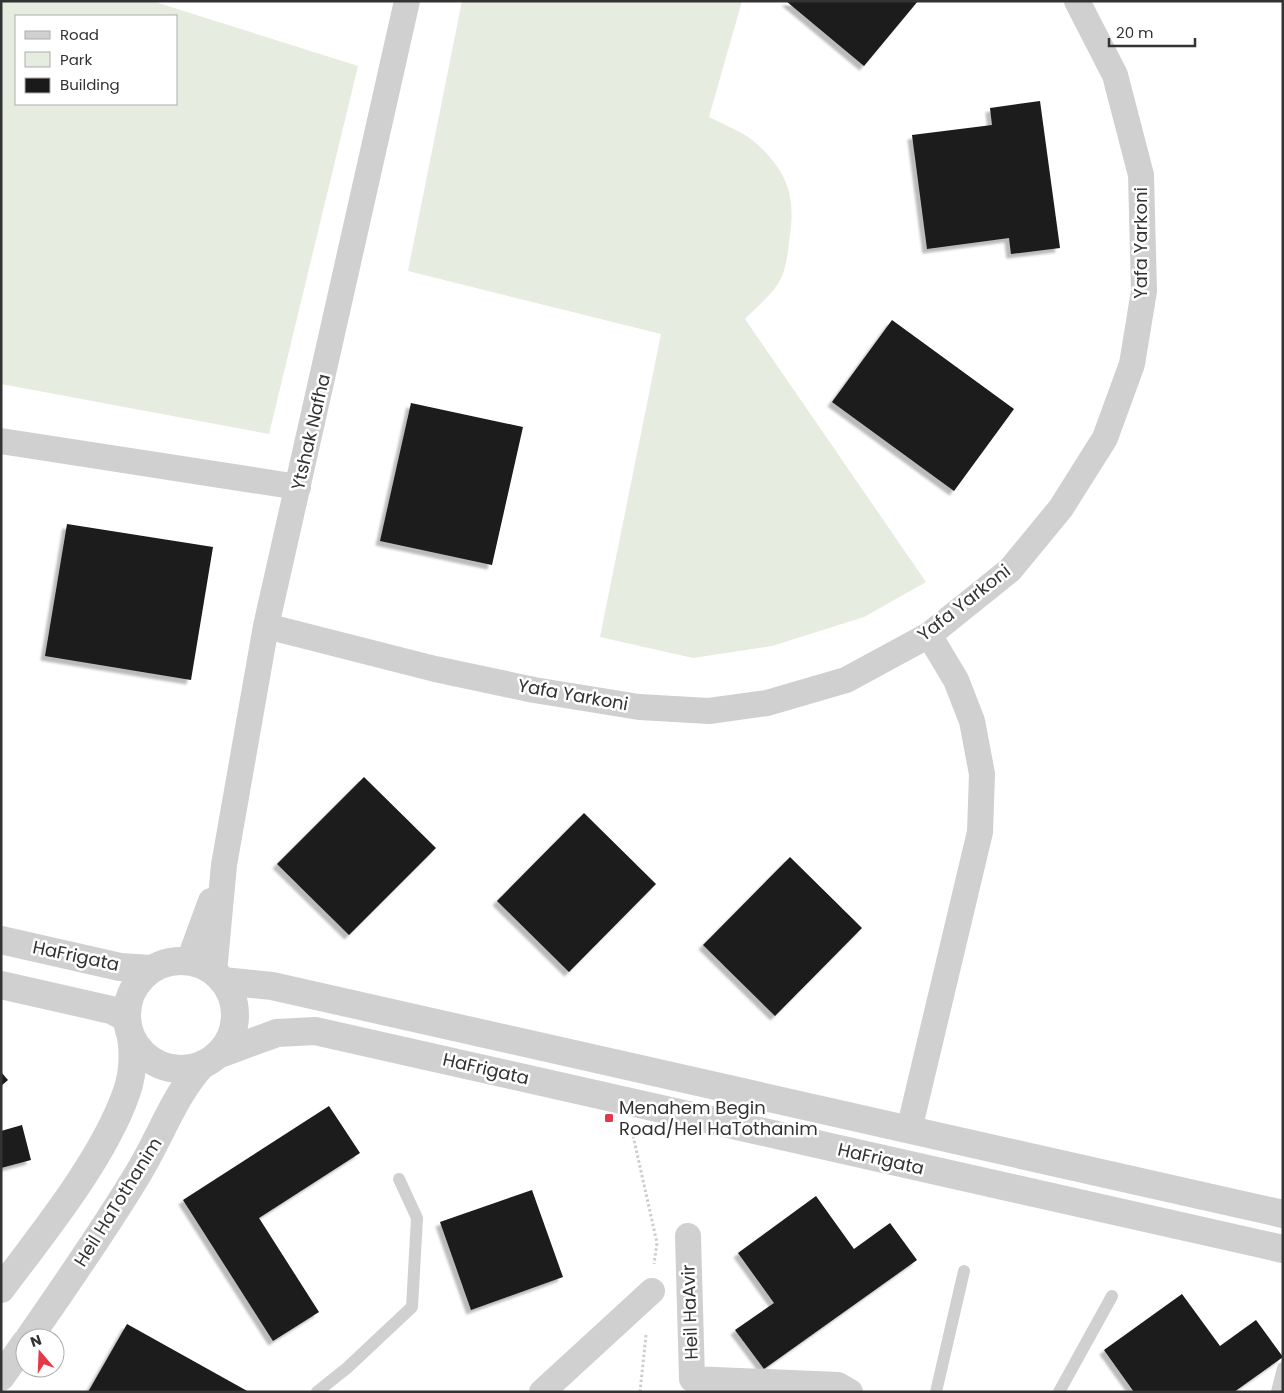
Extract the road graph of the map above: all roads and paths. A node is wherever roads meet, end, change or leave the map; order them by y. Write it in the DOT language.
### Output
graph roads {
  1 [pos="407,1"];
  2 [pos="1077,1"];
  3 [pos="1,441"];
  4 [pos="298,487"];
  5 [pos="266,626"];
  6 [pos="929,635"];
  7 [pos="224,865"];
  8 [pos="1,940"];
  9 [pos="189,961"];
  10 [pos="151,970"];
  11 [pos="218,976"];
  12 [pos="1,985"];
  13 [pos="129,1028"];
  14 [pos="210,1059"];
  15 [pos="625,1101"];
  16 [pos="909,1130"];
  17 [pos="399,1179"];
  18 [pos="1283,1214"];
  19 [pos="688,1236"];
  20 [pos="1283,1249"];
  21 [pos="964,1271"];
  22 [pos="1,1289"];
  23 [pos="652,1291"];
  24 [pos="1112,1296"];
  25 [pos="36,1328"];
  26 [pos="15,1357"];
  27 [pos="1283,1368"];
  28 [pos="1,1377"];
  29 [pos="317,1392"];
  30 [pos="542,1392"];
  31 [pos="640,1392"];
  32 [pos="850,1392"];
  33 [pos="936,1392"];
  34 [pos="1059,1392"];
  35 [pos="1277,1392"];
  1 -- 4 [label="street, Ytshak Nafha"];
  2 -- 6 [label="street, Yafa Yarkoni"];
  3 -- 4 [label="street"];
  4 -- 5 [label="street, Ytshak Nafha"];
  5 -- 6 [label="street, Yafa Yarkoni"];
  5 -- 7 [label="street, Ytshak Nafha"];
  6 -- 16 [label="street"];
  7 -- 9 [label="street, Ytshak Nafha"];
  7 -- 11 [label="street, Ytshak Nafha"];
  8 -- 10 [label="street, HaFrigata"];
  9 -- 10 [label="street"];
  9 -- 11 [label="street"];
  10 -- 13 [label="street"];
  11 -- 14 [label="street"];
  11 -- 16 [label="street, HaFrigata"];
  12 -- 13 [label="street"];
  13 -- 14 [label="street"];
  13 -- 22 [label="street"];
  14 -- 15 [label="street, HaFrigata"];
  14 -- 25 [label="street, Heil HaTothanim"];
  15 -- 20 [label="street, HaFrigata"];
  15 -- 23 [label="path"];
  16 -- 18 [label="street, HaFrigata"];
  17 -- 29 [label="lane"];
  19 -- 32 [label="street, Heil HaAvir"];
  21 -- 33 [label="lane"];
  23 -- 30 [label="street"];
  23 -- 31 [label="path"];
  24 -- 34 [label="lane"];
  26 -- 28 [label="street"];
  27 -- 35 [label="lane"];
}
